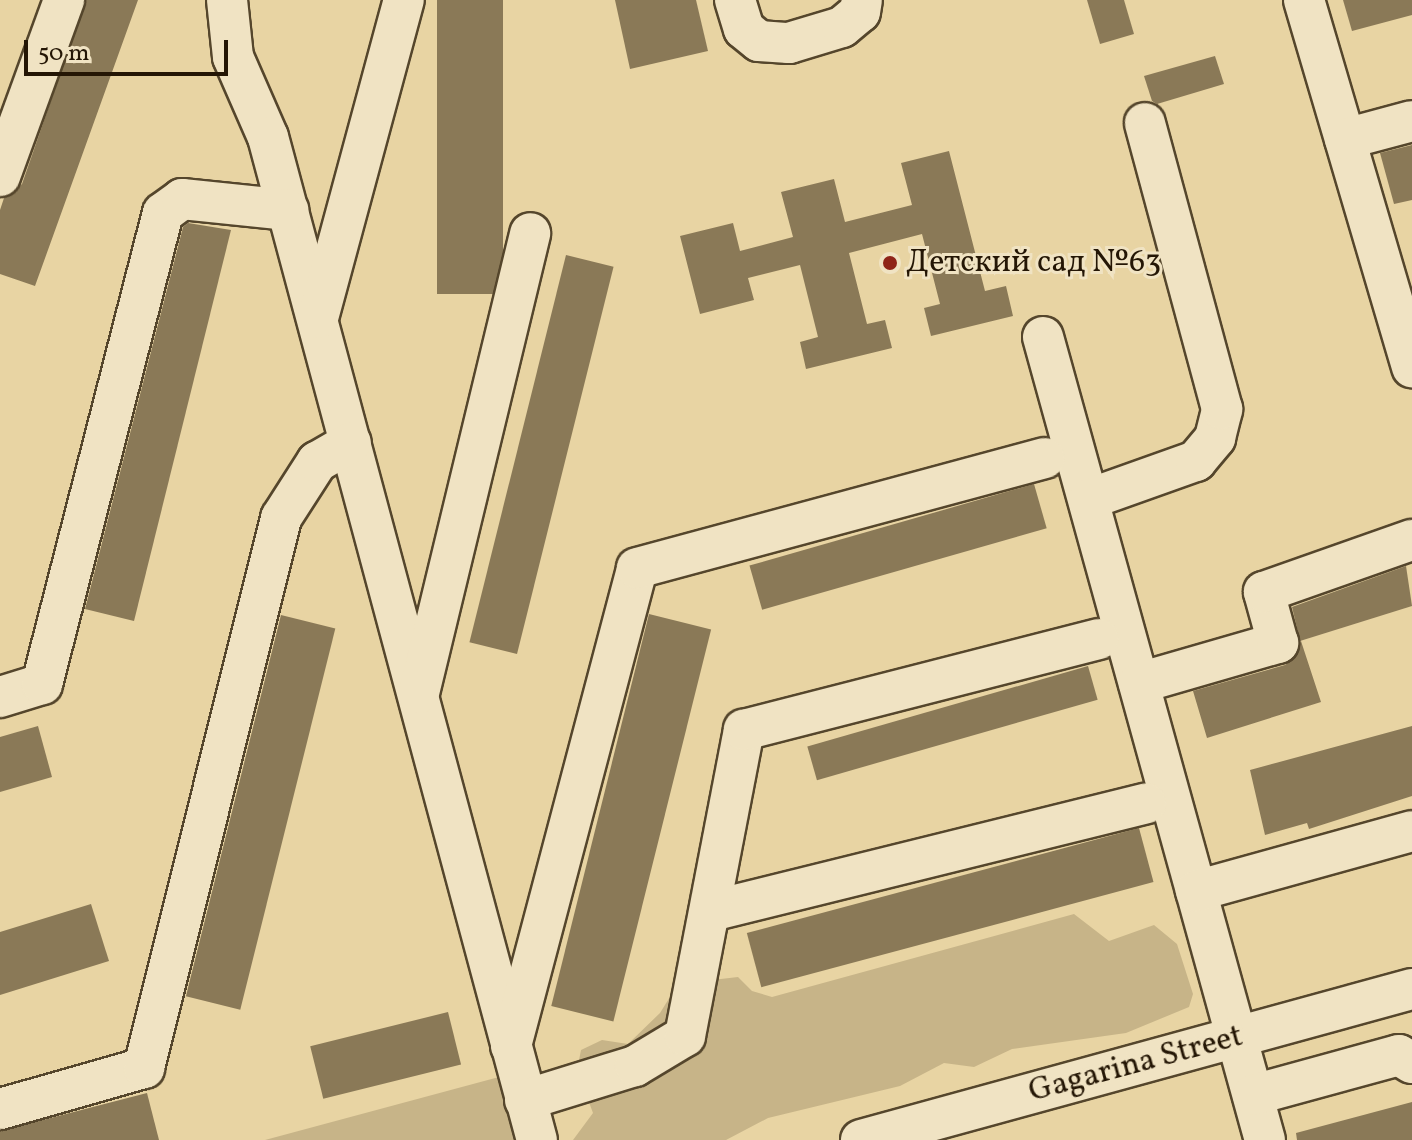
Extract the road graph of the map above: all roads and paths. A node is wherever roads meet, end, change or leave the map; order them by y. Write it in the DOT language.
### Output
graph roads {
  1 [pos="64,0"];
  2 [pos="227,0"];
  3 [pos="404,0"];
  4 [pos="735,0"];
  5 [pos="862,0"];
  6 [pos="1304,0"];
  7 [pos="1412,121"];
  8 [pos="1145,123"];
  9 [pos="1345,139"];
  10 [pos="0,176"];
  11 [pos="288,210"];
  12 [pos="530,233"];
  13 [pos="318,318"];
  14 [pos="1406,327"];
  15 [pos="1043,337"];
  16 [pos="1412,367"];
  17 [pos="351,442"];
  18 [pos="1044,458"];
  19 [pos="1089,499"];
  20 [pos="1412,540"];
  21 [pos="1099,639"];
  22 [pos="1139,683"];
  23 [pos="0,697"];
  24 [pos="418,697"];
  25 [pos="1146,803"];
  26 [pos="1412,831"];
  27 [pos="1196,891"];
  28 [pos="711,911"];
  29 [pos="1412,989"];
  30 [pos="1237,1037"];
  31 [pos="511,1047"];
  32 [pos="1412,1063"];
  33 [pos="1253,1095"];
  34 [pos="525,1100"];
  35 [pos="0,1109"];
  36 [pos="903,1134"];
  37 [pos="537,1140"];
  38 [pos="861,1140"];
  39 [pos="1265,1140"];
  1 -- 10 [label="street"];
  2 -- 11 [label="street"];
  3 -- 13 [label="street"];
  4 -- 5 [label="street"];
  6 -- 9 [label="street"];
  7 -- 9 [label="street"];
  8 -- 19 [label="street"];
  9 -- 14 [label="street"];
  11 -- 13 [label="street"];
  11 -- 23 [label="street"];
  12 -- 24 [label="street"];
  13 -- 17 [label="street"];
  14 -- 16 [label="street"];
  15 -- 19 [label="street"];
  17 -- 24 [label="street"];
  17 -- 35 [label="street"];
  18 -- 31 [label="street"];
  19 -- 22 [label="street"];
  20 -- 22 [label="street"];
  21 -- 28 [label="street"];
  22 -- 27 [label="street"];
  24 -- 31 [label="street"];
  25 -- 28 [label="street"];
  26 -- 27 [label="street"];
  27 -- 30 [label="street"];
  28 -- 34 [label="street"];
  29 -- 30 [label="street, Gagarina Street"];
  30 -- 33 [label="street"];
  30 -- 36 [label="street, Gagarina Street"];
  31 -- 34 [label="street"];
  32 -- 33 [label="street"];
  33 -- 39 [label="street"];
  34 -- 37 [label="street"];
  36 -- 38 [label="street, Gagarina Street"];
}
